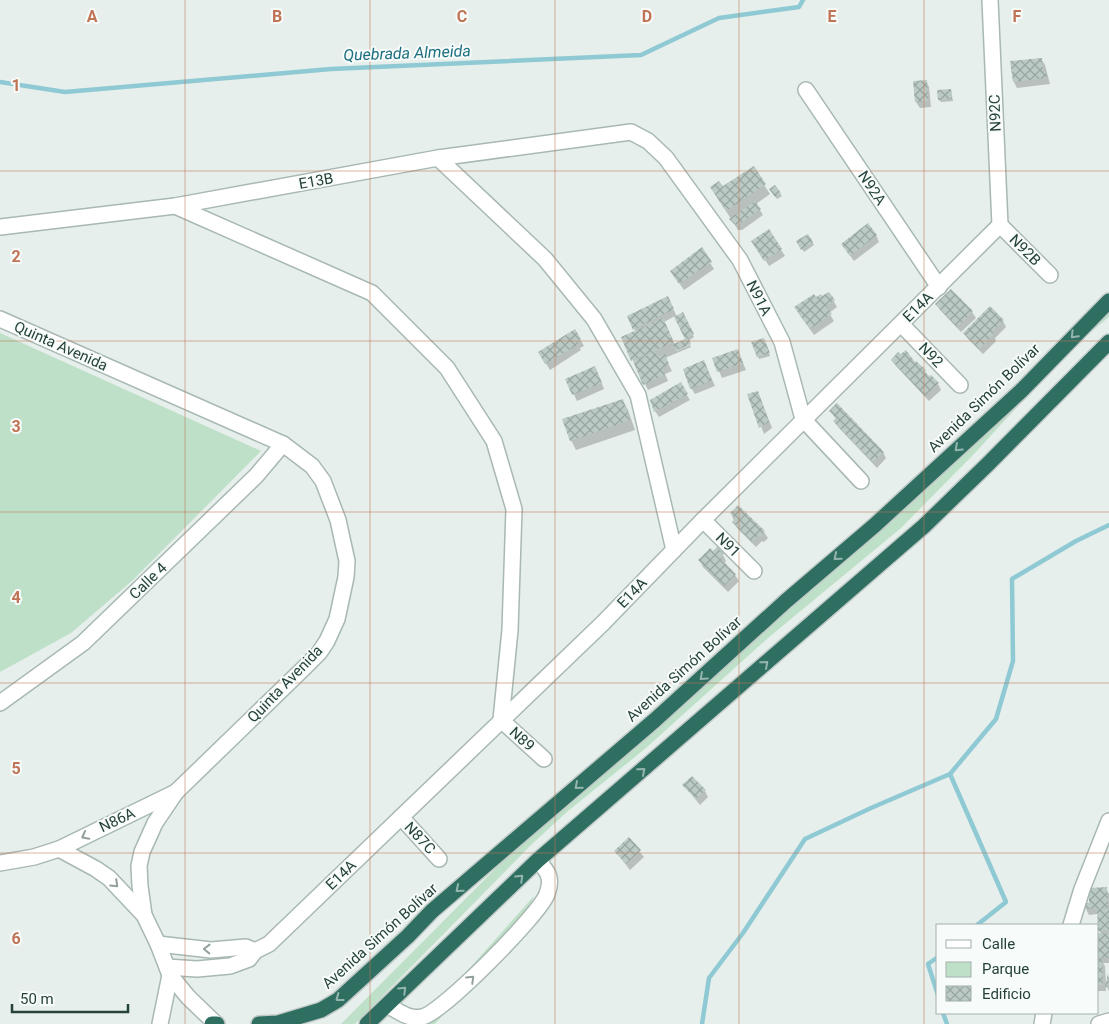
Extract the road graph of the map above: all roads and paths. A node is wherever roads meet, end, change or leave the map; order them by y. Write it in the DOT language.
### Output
graph roads {
  1 [pos="990,0"];
  2 [pos="806,90"];
  3 [pos="631,132"];
  4 [pos="438,158"];
  5 [pos="175,206"];
  6 [pos="1000,226"];
  7 [pos="0,227"];
  8 [pos="1050,275"];
  9 [pos="939,286"];
  10 [pos="1109,301"];
  11 [pos="0,319"];
  12 [pos="902,324"];
  13 [pos="1109,342"];
  14 [pos="960,385"];
  15 [pos="803,419"];
  16 [pos="283,444"];
  17 [pos="861,480"];
  18 [pos="703,520"];
  19 [pos="674,550"];
  20 [pos="754,570"];
  21 [pos="0,703"];
  22 [pos="501,720"];
  23 [pos="544,759"];
  24 [pos="176,792"];
  25 [pos="401,818"];
  26 [pos="1109,821"];
  27 [pos="59,849"];
  28 [pos="439,858"];
  29 [pos="538,860"];
  30 [pos="0,863"];
  31 [pos="144,916"];
  32 [pos="1071,924"];
  33 [pos="158,944"];
  34 [pos="255,951"];
  35 [pos="169,971"];
  36 [pos="387,1005"];
  37 [pos="1109,1021"];
  38 [pos="160,1024"];
  39 [pos="215,1024"];
  40 [pos="259,1024"];
  41 [pos="367,1024"];
  42 [pos="1099,1024"];
  1 -- 6 [label="street, N92C"];
  2 -- 9 [label="street, N92A"];
  3 -- 4 [label="street, E13B"];
  3 -- 15 [label="street, N91A"];
  4 -- 5 [label="street, E13B"];
  4 -- 19 [label="street"];
  5 -- 7 [label="street, E13B"];
  5 -- 22 [label="street"];
  6 -- 8 [label="street, N92B"];
  6 -- 9 [label="street, E14A"];
  9 -- 12 [label="street, E14A"];
  10 -- 40 [label="highway, Avenida Simón Bolívar, one-way"];
  11 -- 16 [label="street, Quinta Avenida"];
  12 -- 14 [label="street, N92"];
  12 -- 15 [label="street, E14A"];
  29 -- 13 [label="highway, one-way"];
  15 -- 17 [label="street, N91A"];
  15 -- 18 [label="street, E14A"];
  16 -- 21 [label="street, Calle 4"];
  16 -- 24 [label="street, Quinta Avenida"];
  18 -- 19 [label="street, E14A"];
  18 -- 20 [label="street, N91"];
  19 -- 22 [label="street, E14A"];
  22 -- 23 [label="street, N89"];
  22 -- 25 [label="street, E14A"];
  24 -- 27 [label="street, N86A, one-way"];
  24 -- 31 [label="street, Quinta Avenida"];
  25 -- 28 [label="street, N87C"];
  25 -- 34 [label="street, E14A"];
  26 -- 32 [label="street"];
  27 -- 30 [label="street, N86A"];
  27 -- 31 [label="street, one-way"];
  36 -- 29 [label="highway, one-way"];
  36 -- 29 [label="street, one-way"];
  31 -- 33 [label="street, Quinta Avenida"];
  34 -- 33 [label="street, one-way"];
  33 -- 35 [label="street, Quinta Avenida"];
  34 -- 35 [label="street, E14A"];
  35 -- 38 [label="street"];
  35 -- 39 [label="street, Quinta Avenida"];
  36 -- 41 [label="highway"];
  37 -- 42 [label="street"];
}
